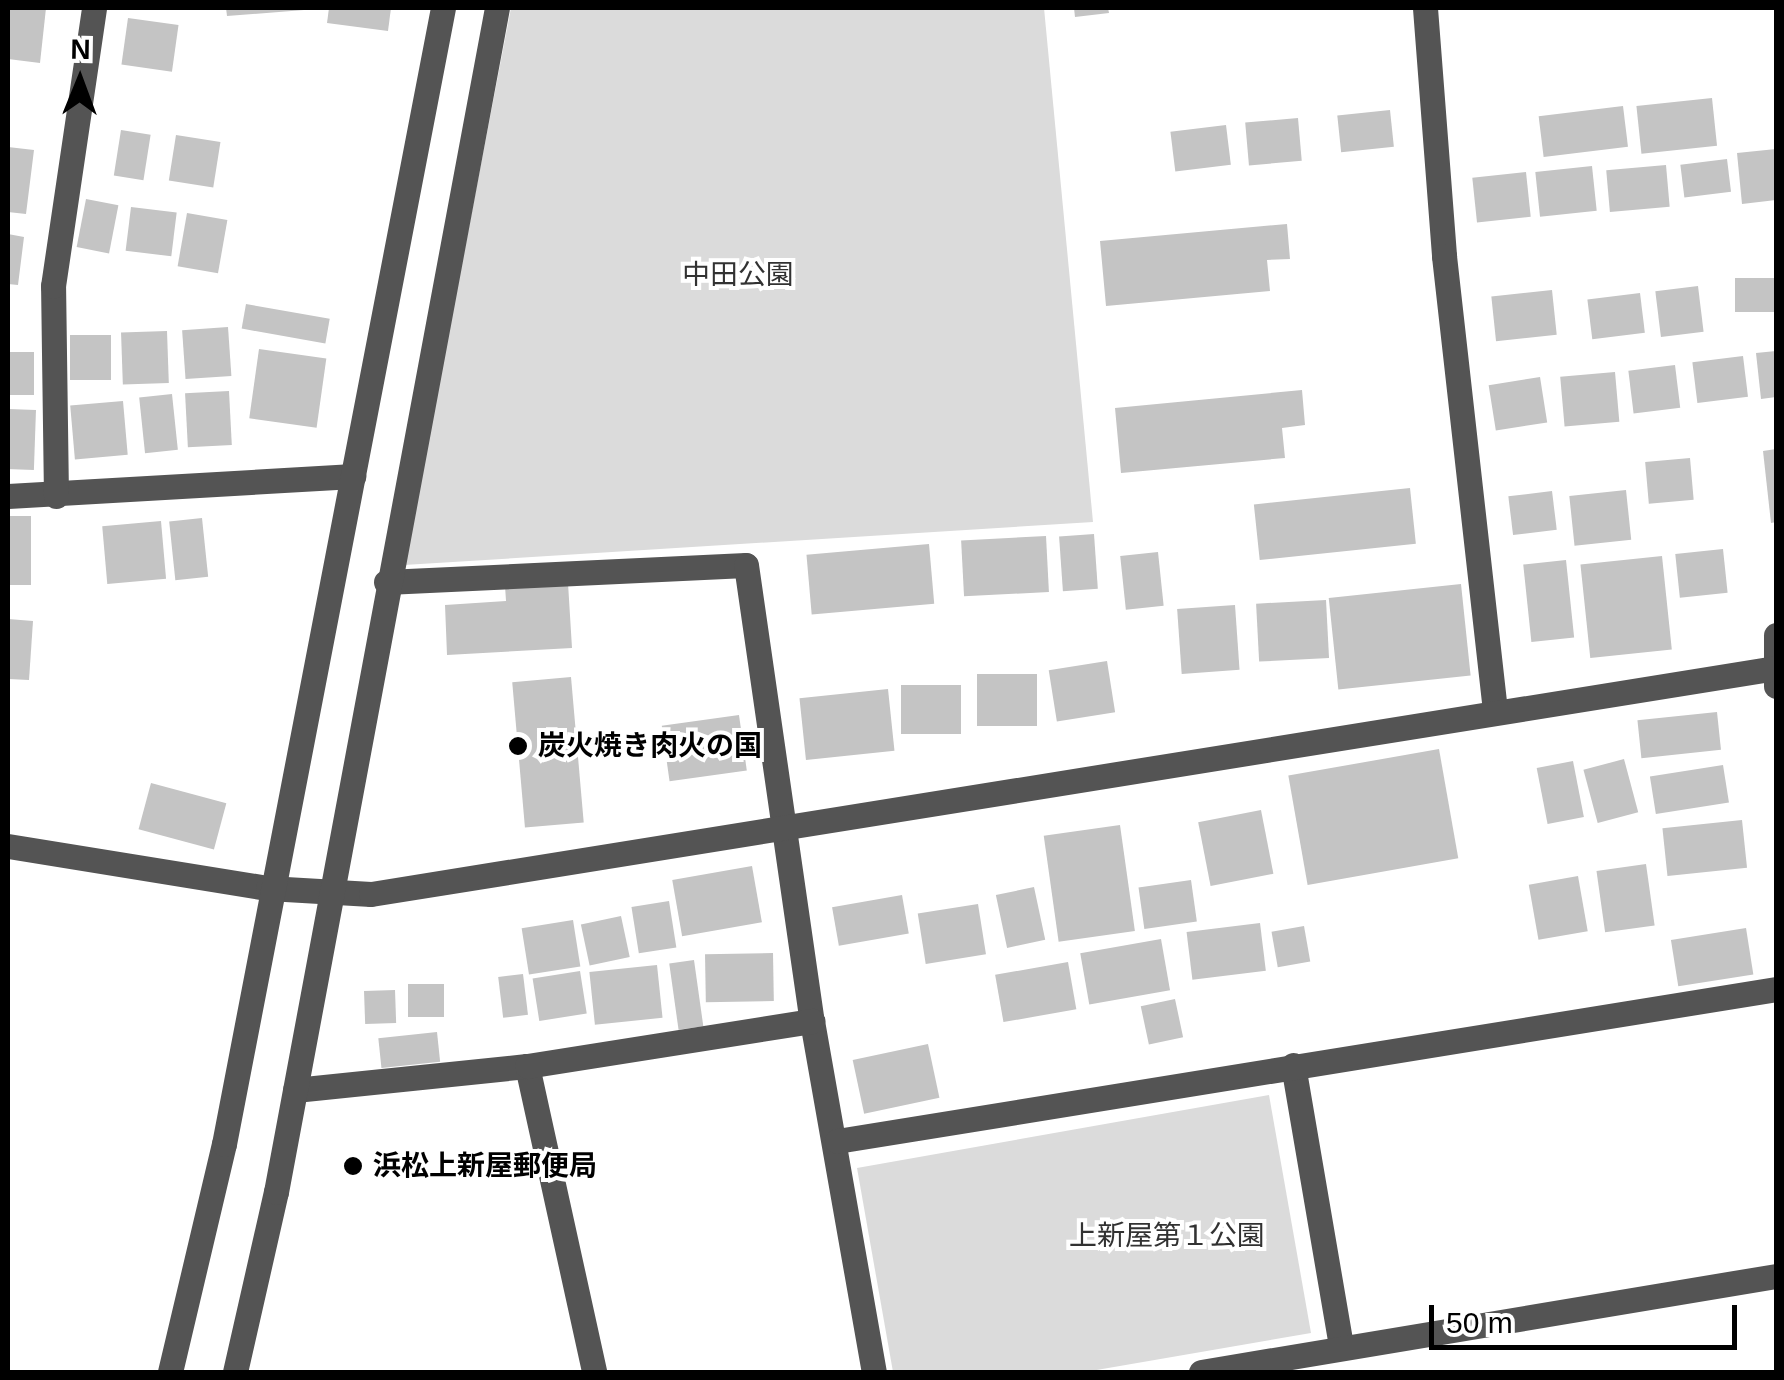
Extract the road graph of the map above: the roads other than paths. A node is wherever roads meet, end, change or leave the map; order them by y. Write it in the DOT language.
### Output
graph roads {
  1 [pos="94,8"];
  2 [pos="443,8"];
  3 [pos="497,8"];
  4 [pos="1424,8"];
  5 [pos="353,476"];
  6 [pos="8,496"];
  7 [pos="56,496"];
  8 [pos="386,582"];
  9 [pos="1776,635"];
  10 [pos="1776,677"];
  11 [pos="1495,711"];
  12 [pos="782,829"];
  13 [pos="8,846"];
  14 [pos="268,888"];
  15 [pos="328,893"];
  16 [pos="1776,989"];
  17 [pos="812,1021"];
  18 [pos="1293,1065"];
  19 [pos="527,1066"];
  20 [pos="294,1090"];
  21 [pos="837,1140"];
  22 [pos="1776,1276"];
  23 [pos="1341,1346"];
  24 [pos="170,1372"];
  25 [pos="235,1372"];
  26 [pos="594,1372"];
  27 [pos="874,1372"];
  28 [pos="1201,1372"];
  1 -- 7 [label="street"];
  2 -- 5 [label="street"];
  3 -- 8 [label="street"];
  4 -- 11 [label="street"];
  5 -- 7 [label="street"];
  5 -- 14 [label="street"];
  6 -- 7 [label="street"];
  8 -- 12 [label="street"];
  8 -- 15 [label="street"];
  9 -- 10 [label="street"];
  10 -- 11 [label="street"];
  11 -- 12 [label="street"];
  12 -- 15 [label="street"];
  12 -- 17 [label="street"];
  13 -- 14 [label="street"];
  14 -- 15 [label="street"];
  14 -- 24 [label="street"];
  15 -- 20 [label="street"];
  16 -- 18 [label="street"];
  17 -- 19 [label="street"];
  17 -- 21 [label="street"];
  18 -- 21 [label="street"];
  18 -- 23 [label="street"];
  19 -- 20 [label="street"];
  19 -- 26 [label="street"];
  20 -- 25 [label="street"];
  21 -- 27 [label="street"];
  22 -- 23 [label="street"];
  23 -- 28 [label="street"];
}
